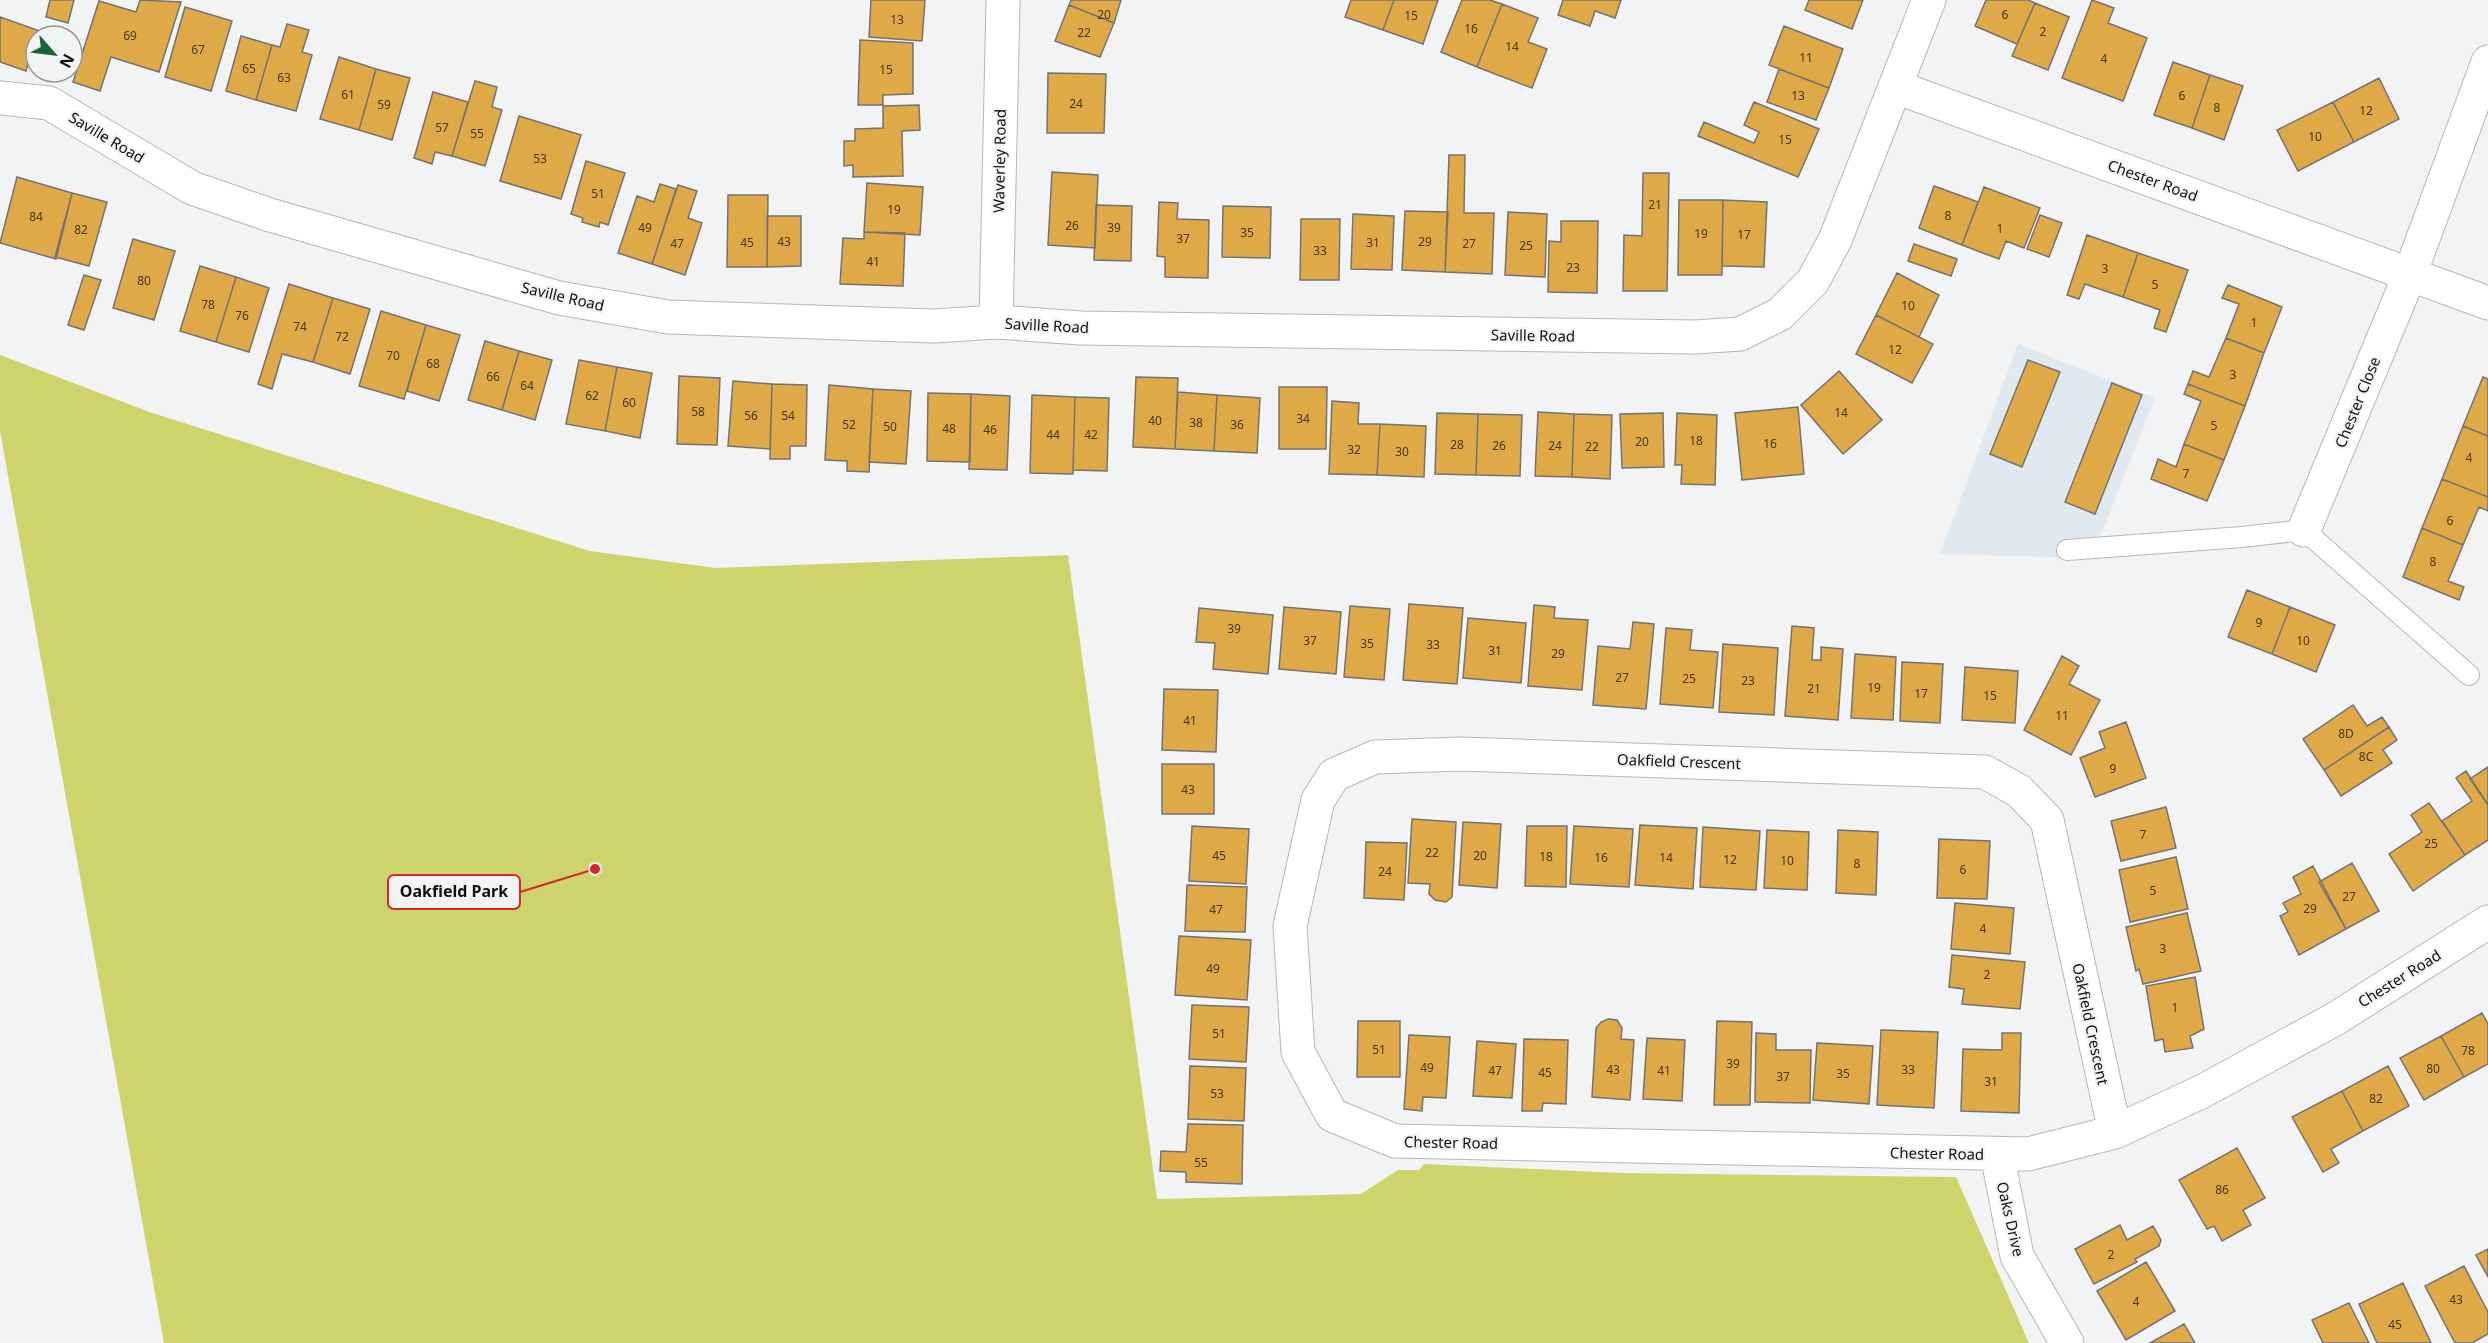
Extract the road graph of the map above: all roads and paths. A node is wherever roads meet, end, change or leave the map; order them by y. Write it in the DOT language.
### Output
graph roads {
  1 [pos="1003,0"];
  2 [pos="1929,0"];
  3 [pos="2488,63"];
  4 [pos="1896,87"];
  5 [pos="0,98"];
  6 [pos="2410,274"];
  7 [pos="2488,303"];
  8 [pos="996,322"];
  9 [pos="2304,530"];
  10 [pos="2067,550"];
  11 [pos="2469,675"];
  12 [pos="2488,922"];
  13 [pos="1332,1115"];
  14 [pos="2115,1132"];
  15 [pos="1997,1154"];
  16 [pos="2067,1343"];
  1 -- 8 [label="street, Waverley Road"];
  2 -- 4 [label="street, Saville Road"];
  3 -- 6 [label="street"];
  4 -- 6 [label="street, Chester Road"];
  4 -- 8 [label="street, Saville Road"];
  5 -- 8 [label="street, Saville Road"];
  6 -- 7 [label="street, Chester Road"];
  6 -- 9 [label="street, Chester Close"];
  9 -- 10 [label="lane"];
  9 -- 11 [label="lane"];
  12 -- 14 [label="street, Chester Road"];
  13 -- 14 [label="street, Oakfield Crescent"];
  13 -- 15 [label="street, Chester Road"];
  14 -- 15 [label="street, Chester Road"];
  15 -- 16 [label="street, Oaks Drive"];
}
